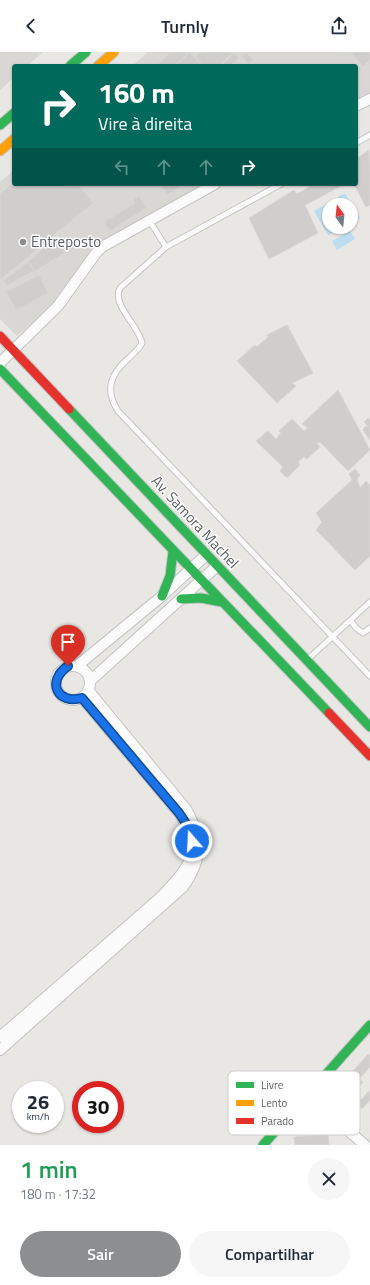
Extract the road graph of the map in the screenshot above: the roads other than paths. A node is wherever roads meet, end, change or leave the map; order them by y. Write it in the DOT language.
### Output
graph roads {
  1 [pos="86,52"];
  2 [pos="114,52"];
  3 [pos="72,64"];
  4 [pos="100,64"];
  5 [pos="370,98"];
  6 [pos="358,105"];
  7 [pos="12,115"];
  8 [pos="0,125"];
  9 [pos="370,135"];
  10 [pos="12,141"];
  11 [pos="358,142"];
  12 [pos="0,151"];
  13 [pos="211,186"];
  14 [pos="277,186"];
  15 [pos="149,220"];
  16 [pos="166,248"];
  17 [pos="0,336"];
  18 [pos="13,350"];
  19 [pos="0,363"];
  20 [pos="0,369"];
  21 [pos="173,551"];
  22 [pos="206,555"];
  23 [pos="217,566"];
  24 [pos="191,568"];
  25 [pos="202,579"];
  26 [pos="162,596"];
  27 [pos="181,599"];
  28 [pos="222,602"];
  29 [pos="370,602"];
  30 [pos="351,621"];
  31 [pos="370,628"];
  32 [pos="331,636"];
  33 [pos="306,660"];
  34 [pos="78,666"];
  35 [pos="370,676"];
  36 [pos="87,689"];
  37 [pos="370,728"];
  38 [pos="370,756"];
  39 [pos="370,1025"];
  40 [pos="0,1037"];
  41 [pos="0,1050"];
  42 [pos="329,1071"];
  43 [pos="272,1135"];
  44 [pos="353,1135"];
  45 [pos="263,1145"];
  46 [pos="365,1145"];
  1 -- 3 [label="main road"];
  2 -- 4 [label="main road"];
  5 -- 6 [label="street"];
  7 -- 8 [label="main road"];
  9 -- 11 [label="lane"];
  10 -- 12 [label="main road"];
  13 -- 15 [label="street"];
  14 -- 16 [label="lane"];
  15 -- 16 [label="lane"];
  15 -- 18 [label="street"];
  16 -- 32 [label="lane"];
  17 -- 18 [label="main road, Av. Samora Machel"];
  18 -- 19 [label="street"];
  18 -- 22 [label="main road, Av. Samora Machel"];
  20 -- 21 [label="main road"];
  21 -- 24 [label="main road"];
  21 -- 26 [label="main road"];
  22 -- 23 [label="main road, Av. Samora Machel"];
  22 -- 24 [label="street"];
  23 -- 25 [label="street"];
  23 -- 33 [label="main road, Av. Samora Machel"];
  24 -- 25 [label="main road"];
  24 -- 26 [label="street"];
  25 -- 27 [label="street"];
  25 -- 28 [label="main road"];
  26 -- 34 [label="street"];
  27 -- 28 [label="main road"];
  27 -- 36 [label="street"];
  28 -- 38 [label="main road"];
  29 -- 30 [label="lane"];
  30 -- 31 [label="lane"];
  30 -- 32 [label="lane"];
  32 -- 33 [label="lane"];
  32 -- 35 [label="lane"];
  33 -- 37 [label="main road, Av. Samora Machel"];
  34 -- 36 [label="street"];
  34 -- 36 [label="street"];
  36 -- 40 [label="street"];
  36 -- 41 [label="street"];
  39 -- 42 [label="main road"];
  43 -- 45 [label="main road"];
  44 -- 46 [label="street"];
}
